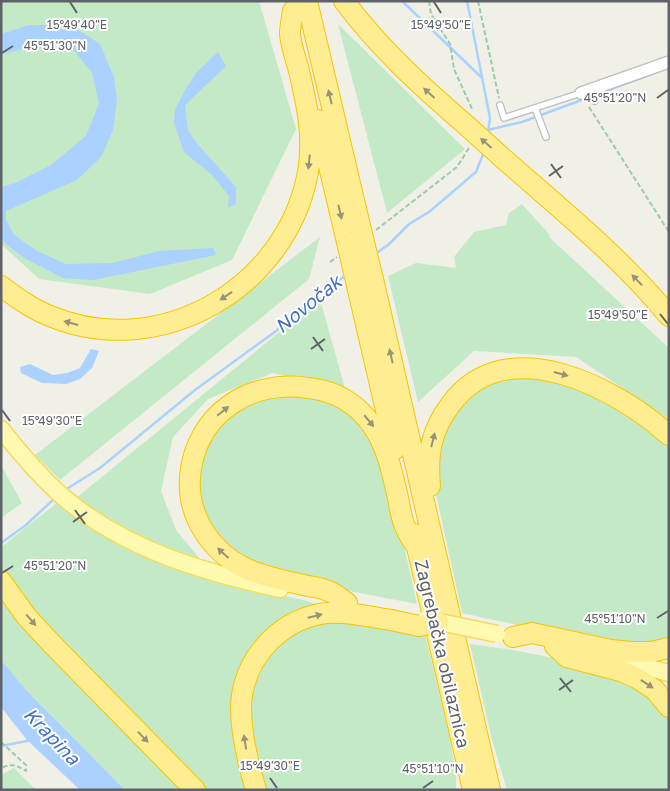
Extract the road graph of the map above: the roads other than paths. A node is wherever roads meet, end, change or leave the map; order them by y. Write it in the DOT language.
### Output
graph roads {
  1 [pos="344,1"];
  2 [pos="297,5"];
  3 [pos="669,62"];
  4 [pos="586,91"];
  5 [pos="595,101"];
  6 [pos="500,105"];
  7 [pos="536,109"];
  8 [pos="546,137"];
  9 [pos="366,284"];
  10 [pos="1,286"];
  11 [pos="669,316"];
  12 [pos="1,429"];
  13 [pos="669,435"];
  14 [pos="417,547"];
  15 [pos="1,581"];
  16 [pos="445,591"];
  17 [pos="347,603"];
  18 [pos="390,616"];
  19 [pos="438,622"];
  20 [pos="505,636"];
  21 [pos="555,646"];
  22 [pos="669,648"];
  23 [pos="669,673"];
  24 [pos="457,683"];
  25 [pos="669,707"];
  26 [pos="194,790"];
  27 [pos="256,790"];
  28 [pos="461,790"];
  29 [pos="473,790"];
  30 [pos="490,790"];
  31 [pos="501,790"];
  11 -- 1 [label="highway, one-way, bridge"];
  2 -- 9 [label="highway, bridge"];
  2 -- 10 [label="highway, one-way"];
  3 -- 4 [label="street"];
  4 -- 5 [label="lane"];
  4 -- 7 [label="lane"];
  6 -- 7 [label="lane"];
  7 -- 8 [label="lane"];
  9 -- 14 [label="highway, Zagrebačka obilaznica"];
  16 -- 9 [label="highway, Zagrebačka obilaznica, one-way"];
  12 -- 17 [label="main road"];
  16 -- 13 [label="highway, one-way"];
  17 -- 14 [label="highway, one-way"];
  14 -- 24 [label="highway, Zagrebačka obilaznica"];
  15 -- 26 [label="highway, one-way"];
  16 -- 24 [label="highway, Zagrebačka obilaznica"];
  17 -- 18 [label="main road"];
  18 -- 19 [label="highway, bridge"];
  27 -- 18 [label="highway, one-way"];
  19 -- 20 [label="main road, bridge"];
  20 -- 21 [label="main road"];
  20 -- 22 [label="highway"];
  21 -- 23 [label="main road"];
  21 -- 25 [label="highway, one-way"];
  24 -- 28 [label="highway"];
  24 -- 29 [label="highway, Zagrebačka obilaznica"];
  24 -- 30 [label="highway, Zagrebačka obilaznica"];
  24 -- 31 [label="highway"];
}
